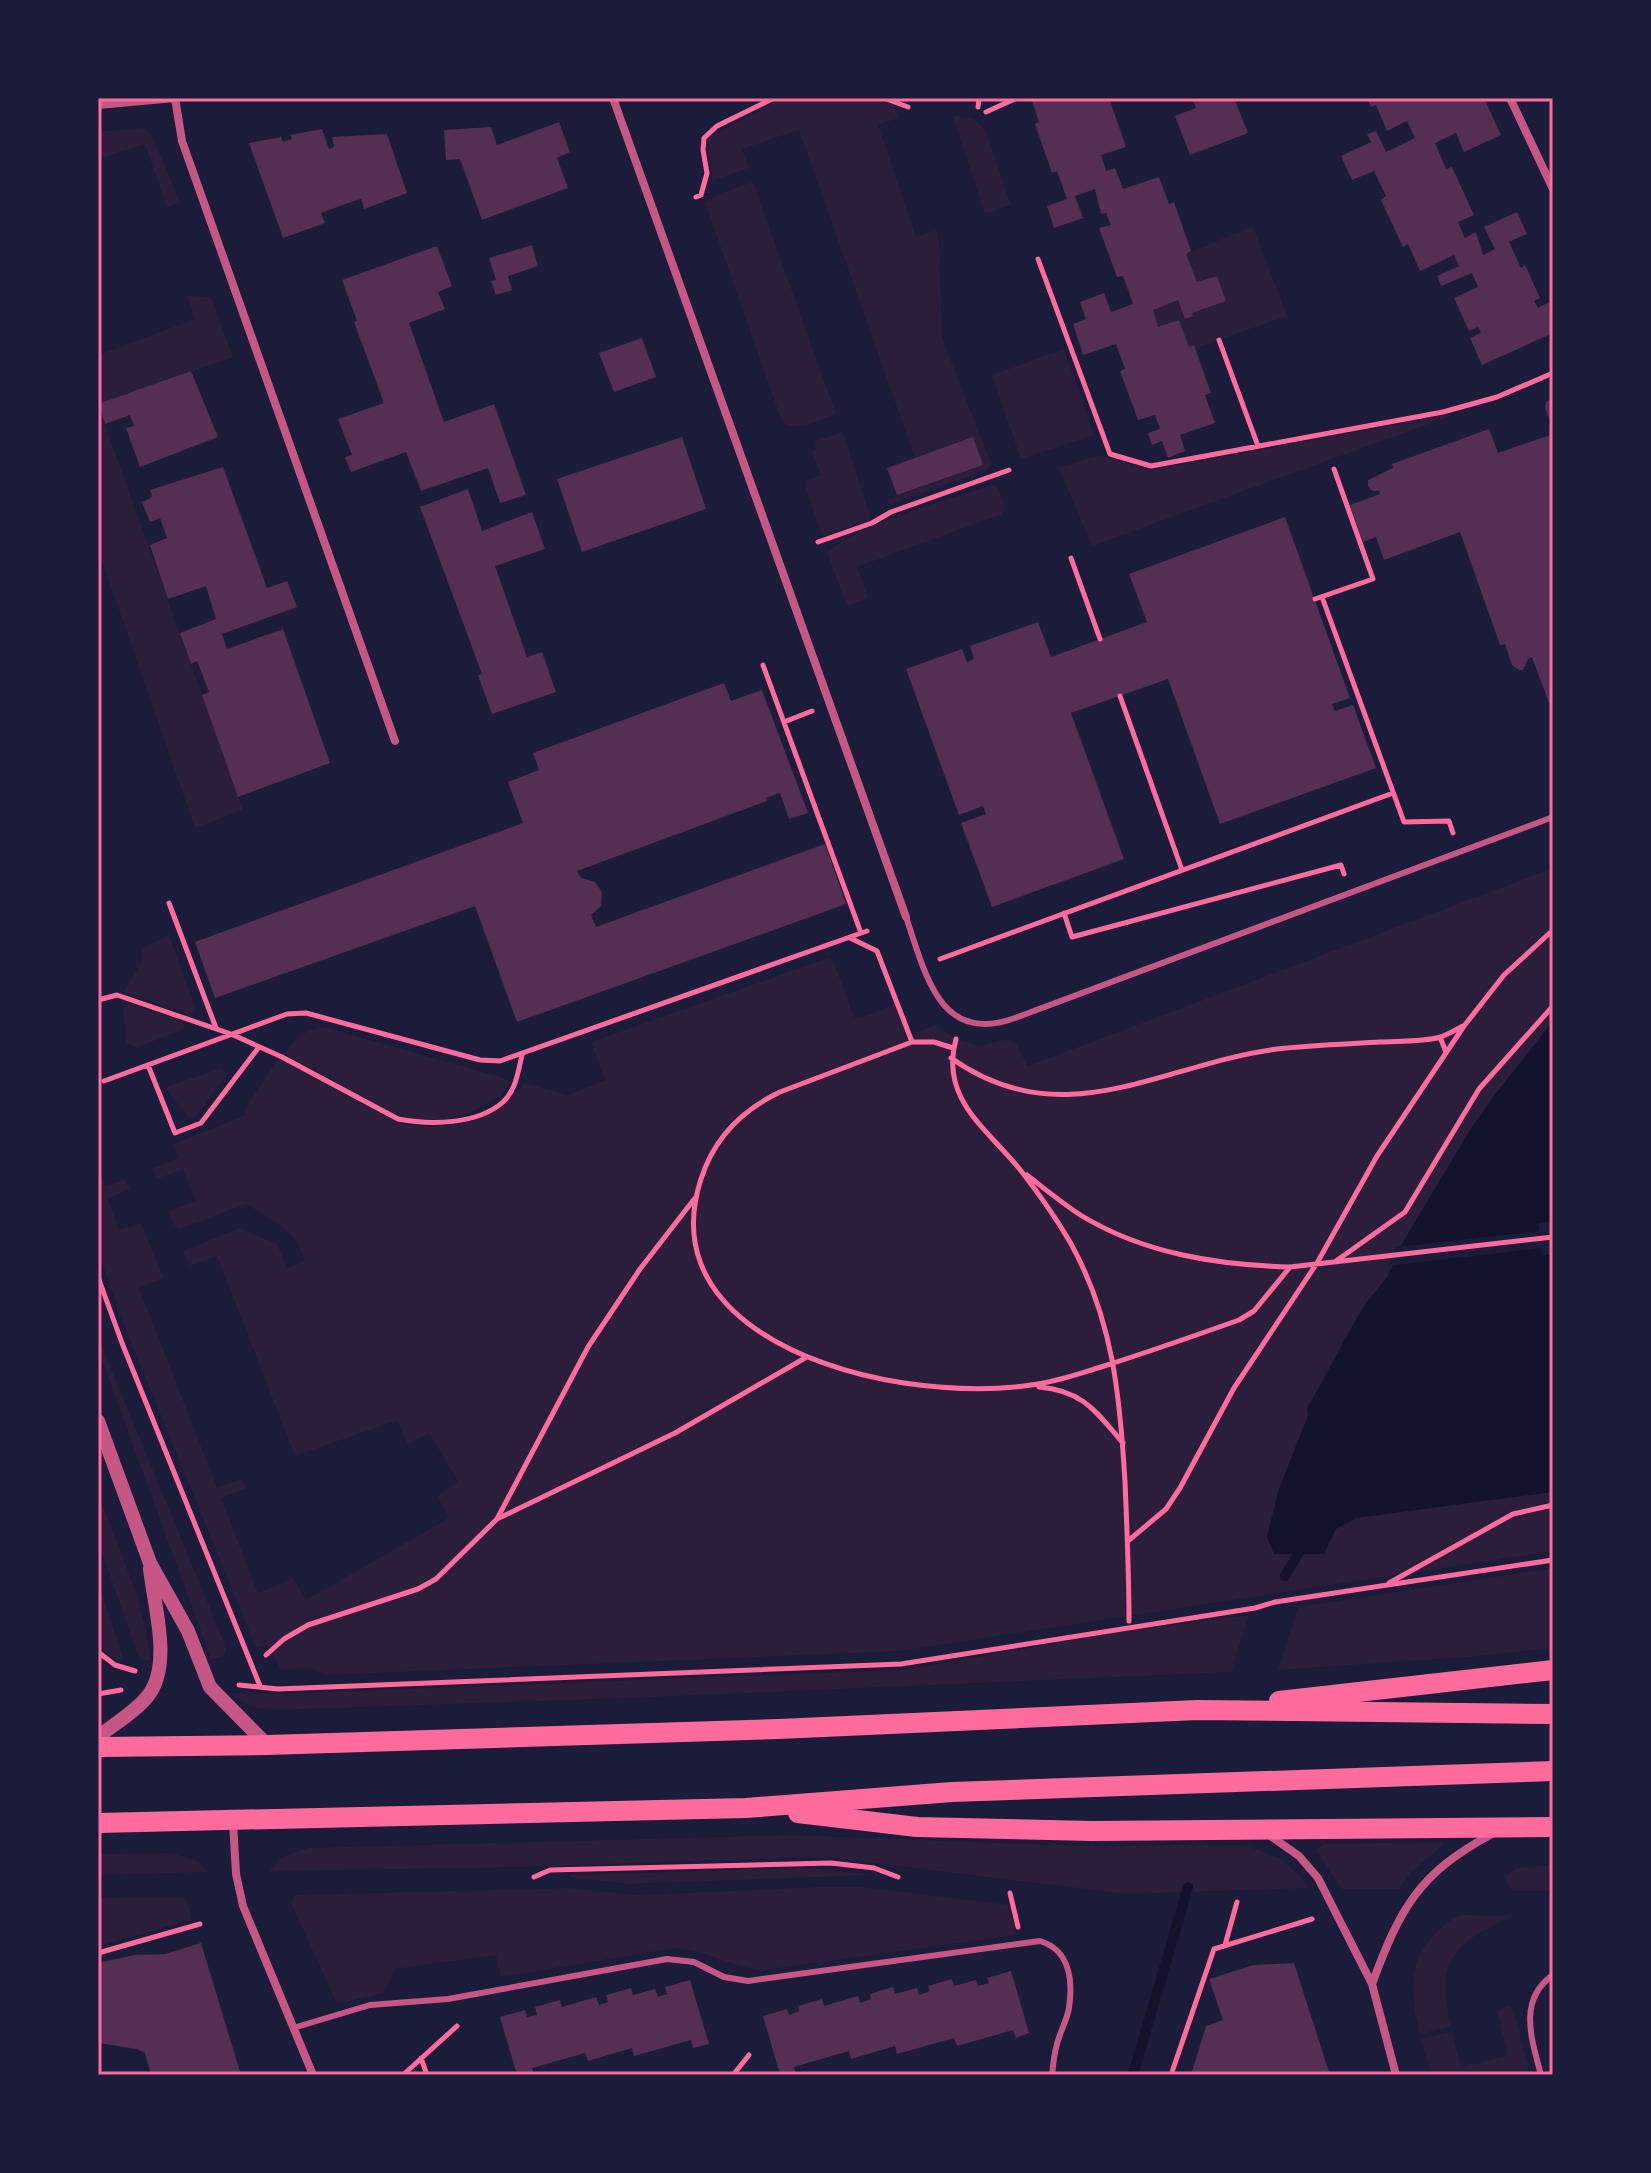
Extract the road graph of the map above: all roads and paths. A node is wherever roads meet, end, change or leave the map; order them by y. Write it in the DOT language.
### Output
graph roads {
  1 [pos="175,98"];
  2 [pos="613,98"];
  3 [pos="774,98"];
  4 [pos="884,98"];
  5 [pos="979,98"];
  6 [pos="1017,98"];
  7 [pos="1510,98"];
  8 [pos="98,105"];
  9 [pos="908,107"];
  10 [pos="978,107"];
  11 [pos="986,112"];
  12 [pos="1553,189"];
  13 [pos="696,197"];
  14 [pos="1038,259"];
  15 [pos="1219,340"];
  16 [pos="1553,373"];
  17 [pos="1258,446"];
  18 [pos="1334,469"];
  19 [pos="1009,470"];
  20 [pos="818,542"];
  21 [pos="1071,558"];
  22 [pos="1322,597"];
  23 [pos="1315,599"];
  24 [pos="1100,639"];
  25 [pos="763,665"];
  26 [pos="1120,696"];
  27 [pos="812,711"];
  28 [pos="784,722"];
  29 [pos="395,741"];
  30 [pos="1393,793"];
  31 [pos="1553,817"];
  32 [pos="1453,833"];
  33 [pos="1182,870"];
  34 [pos="1344,874"];
  35 [pos="169,903"];
  36 [pos="1064,913"];
  37 [pos="906,917"];
  38 [pos="1553,930"];
  39 [pos="849,938"];
  40 [pos="940,959"];
  41 [pos="98,1000"];
  42 [pos="1553,1006"];
  43 [pos="1464,1026"];
  44 [pos="216,1029"];
  45 [pos="231,1034"];
  46 [pos="1440,1037"];
  47 [pos="956,1039"];
  48 [pos="912,1042"];
  49 [pos="259,1047"];
  50 [pos="953,1048"];
  51 [pos="1446,1052"];
  52 [pos="522,1055"];
  53 [pos="951,1058"];
  54 [pos="148,1065"];
  55 [pos="104,1081"];
  56 [pos="1020,1170"];
  57 [pos="695,1197"];
  58 [pos="1553,1237"];
  59 [pos="1334,1262"];
  60 [pos="1317,1263"];
  61 [pos="1290,1267"];
  62 [pos="98,1277"];
  63 [pos="806,1357"];
  64 [pos="1114,1363"];
  65 [pos="1030,1386"];
  66 [pos="98,1421"];
  67 [pos="1123,1443"];
  68 [pos="1553,1505"];
  69 [pos="497,1519"];
  70 [pos="1128,1541"];
  71 [pos="1553,1560"];
  72 [pos="150,1563"];
  73 [pos="1384,1586"];
  74 [pos="1129,1621"];
  75 [pos="98,1652"];
  76 [pos="266,1655"];
  77 [pos="1553,1670"];
  78 [pos="136,1672"];
  79 [pos="227,1686"];
  80 [pos="260,1686"];
  81 [pos="1197,1710"];
  82 [pos="1553,1714"];
  83 [pos="98,1737"];
  84 [pos="267,1745"];
  85 [pos="98,1747"];
  86 [pos="1553,1771"];
  87 [pos="746,1808"];
  88 [pos="233,1822"];
  89 [pos="98,1823"];
  90 [pos="1553,1827"];
  91 [pos="1503,1828"];
  92 [pos="1259,1829"];
  93 [pos="534,1877"];
  94 [pos="898,1877"];
  95 [pos="1010,1893"];
  96 [pos="1237,1902"];
  97 [pos="1312,1919"];
  98 [pos="200,1924"];
  99 [pos="1018,1930"];
  100 [pos="1225,1946"];
  101 [pos="98,1953"];
  102 [pos="1553,1975"];
  103 [pos="1372,1984"];
  104 [pos="457,2026"];
  105 [pos="293,2028"];
  106 [pos="749,2055"];
  107 [pos="421,2058"];
  108 [pos="313,2075"];
  109 [pos="403,2075"];
  110 [pos="427,2075"];
  111 [pos="733,2075"];
  112 [pos="1052,2075"];
  113 [pos="1171,2075"];
  114 [pos="1396,2075"];
  115 [pos="1541,2075"];
  1 -- 8 [label="street"];
  1 -- 29 [label="street"];
  2 -- 37 [label="street"];
  3 -- 13 [label="path"];
  4 -- 9 [label="path"];
  5 -- 10 [label="path"];
  6 -- 11 [label="path"];
  7 -- 12 [label="street"];
  14 -- 17 [label="path"];
  15 -- 17 [label="path"];
  16 -- 17 [label="path"];
  18 -- 22 [label="path"];
  19 -- 20 [label="path"];
  21 -- 24 [label="path"];
  22 -- 23 [label="path"];
  22 -- 30 [label="path"];
  25 -- 28 [label="path"];
  26 -- 33 [label="path"];
  27 -- 28 [label="path"];
  28 -- 39 [label="path"];
  30 -- 32 [label="path"];
  30 -- 33 [label="path"];
  31 -- 37 [label="lane"];
  33 -- 36 [label="path"];
  34 -- 36 [label="path"];
  35 -- 44 [label="path"];
  36 -- 40 [label="path"];
  38 -- 43 [label="path"];
  39 -- 48 [label="path"];
  39 -- 52 [label="path"];
  41 -- 44 [label="path"];
  42 -- 59 [label="path"];
  43 -- 46 [label="path"];
  43 -- 51 [label="path"];
  44 -- 45 [label="path"];
  45 -- 49 [label="path"];
  45 -- 52 [label="path"];
  45 -- 54 [label="path"];
  46 -- 51 [label="path"];
  46 -- 53 [label="path"];
  47 -- 50 [label="path"];
  48 -- 50 [label="path"];
  48 -- 57 [label="path"];
  49 -- 52 [label="path"];
  49 -- 54 [label="path"];
  50 -- 53 [label="path"];
  51 -- 60 [label="path"];
  53 -- 56 [label="path"];
  54 -- 55 [label="path"];
  56 -- 61 [label="path"];
  56 -- 64 [label="path"];
  57 -- 63 [label="path"];
  57 -- 69 [label="path"];
  58 -- 59 [label="path"];
  59 -- 60 [label="path"];
  60 -- 61 [label="path"];
  60 -- 70 [label="path"];
  61 -- 64 [label="path"];
  62 -- 80 [label="path"];
  63 -- 65 [label="path"];
  63 -- 69 [label="path"];
  64 -- 65 [label="path"];
  64 -- 67 [label="path"];
  65 -- 67 [label="path"];
  66 -- 72 [label="street"];
  67 -- 70 [label="path"];
  68 -- 73 [label="path"];
  69 -- 76 [label="path"];
  70 -- 74 [label="path"];
  71 -- 73 [label="path"];
  72 -- 83 [label="street"];
  72 -- 84 [label="street"];
  73 -- 80 [label="path"];
  75 -- 78 [label="path"];
  77 -- 81 [label="main road"];
  79 -- 80 [label="path"];
  81 -- 82 [label="main road"];
  81 -- 84 [label="main road"];
  84 -- 85 [label="main road"];
  86 -- 87 [label="main road"];
  87 -- 88 [label="main road"];
  87 -- 92 [label="main road"];
  88 -- 89 [label="main road"];
  88 -- 105 [label="street"];
  90 -- 91 [label="main road"];
  91 -- 92 [label="main road"];
  91 -- 103 [label="street"];
  92 -- 103 [label="street"];
  93 -- 94 [label="path"];
  95 -- 99 [label="path"];
  96 -- 100 [label="path"];
  97 -- 100 [label="path"];
  98 -- 101 [label="path"];
  100 -- 113 [label="path"];
  102 -- 115 [label="lane"];
  103 -- 114 [label="street"];
  104 -- 107 [label="path"];
  105 -- 108 [label="street"];
  105 -- 112 [label="lane"];
  106 -- 111 [label="path"];
  107 -- 109 [label="path"];
  107 -- 110 [label="path"];
}
